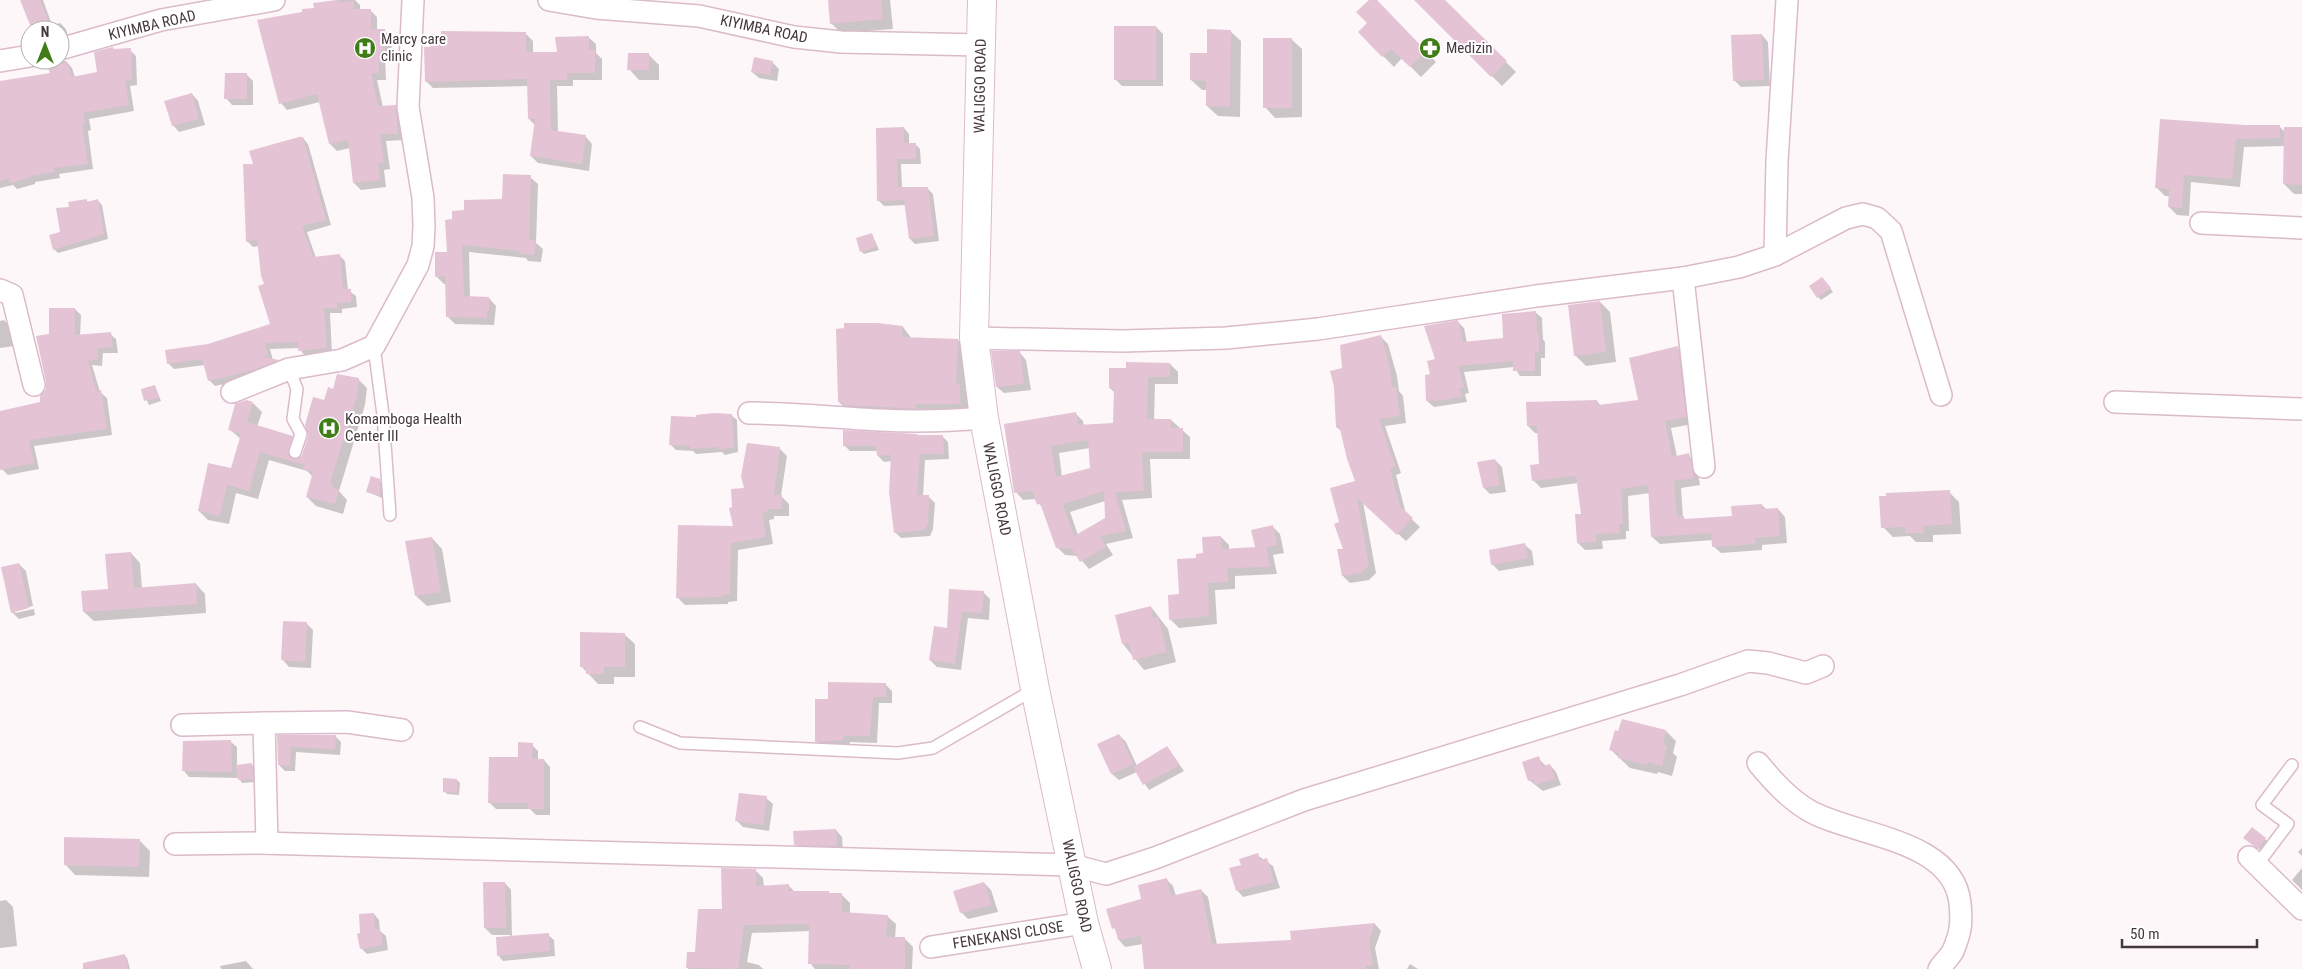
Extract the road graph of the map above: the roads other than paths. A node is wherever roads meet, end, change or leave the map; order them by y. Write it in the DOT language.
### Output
graph roads {
  1 [pos="274,0"];
  2 [pos="413,0"];
  3 [pos="549,0"];
  4 [pos="982,0"];
  5 [pos="1787,0"];
  6 [pos="981,45"];
  7 [pos="70,46"];
  8 [pos="20,58"];
  9 [pos="0,61"];
  10 [pos="2201,222"];
  11 [pos="2302,228"];
  12 [pos="1775,255"];
  13 [pos="1683,278"];
  14 [pos="0,290"];
  15 [pos="974,338"];
  16 [pos="374,346"];
  17 [pos="289,369"];
  18 [pos="34,385"];
  19 [pos="232,392"];
  20 [pos="1941,395"];
  21 [pos="2115,402"];
  22 [pos="2302,409"];
  23 [pos="749,413"];
  24 [pos="984,418"];
  25 [pos="295,452"];
  26 [pos="1704,467"];
  27 [pos="390,516"];
  28 [pos="1823,666"];
  29 [pos="1035,689"];
  30 [pos="264,723"];
  31 [pos="182,725"];
  32 [pos="640,727"];
  33 [pos="402,730"];
  34 [pos="1758,763"];
  35 [pos="2292,764"];
  36 [pos="267,843"];
  37 [pos="175,844"];
  38 [pos="2253,861"];
  39 [pos="1072,865"];
  40 [pos="2302,910"];
  41 [pos="1084,923"];
  42 [pos="931,947"];
  43 [pos="1097,969"];
  44 [pos="1939,969"];
  1 -- 7 [label="street, KIYIMBA ROAD"];
  2 -- 16 [label="street"];
  3 -- 6 [label="street, KIYIMBA ROAD"];
  4 -- 6 [label="street, WALIGGO ROAD"];
  5 -- 12 [label="street"];
  6 -- 15 [label="street, WALIGGO ROAD"];
  8 -- 9 [label="street"];
  10 -- 11 [label="street"];
  12 -- 13 [label="street"];
  12 -- 20 [label="street"];
  13 -- 15 [label="street"];
  13 -- 26 [label="street"];
  14 -- 18 [label="street"];
  15 -- 24 [label="street, WALIGGO ROAD"];
  16 -- 17 [label="street"];
  16 -- 27 [label="lane"];
  17 -- 19 [label="street"];
  17 -- 25 [label="lane"];
  21 -- 22 [label="street"];
  23 -- 24 [label="street"];
  24 -- 29 [label="street, WALIGGO ROAD"];
  28 -- 39 [label="street"];
  29 -- 32 [label="lane"];
  29 -- 39 [label="street, WALIGGO ROAD"];
  30 -- 31 [label="street"];
  30 -- 33 [label="street"];
  30 -- 36 [label="street"];
  34 -- 44 [label="street"];
  35 -- 38 [label="lane"];
  36 -- 37 [label="street"];
  36 -- 39 [label="street"];
  38 -- 40 [label="street"];
  39 -- 41 [label="street, WALIGGO ROAD"];
  41 -- 42 [label="street, FENEKANSI CLOSE"];
  41 -- 43 [label="street, WALIGGO ROAD"];
}
